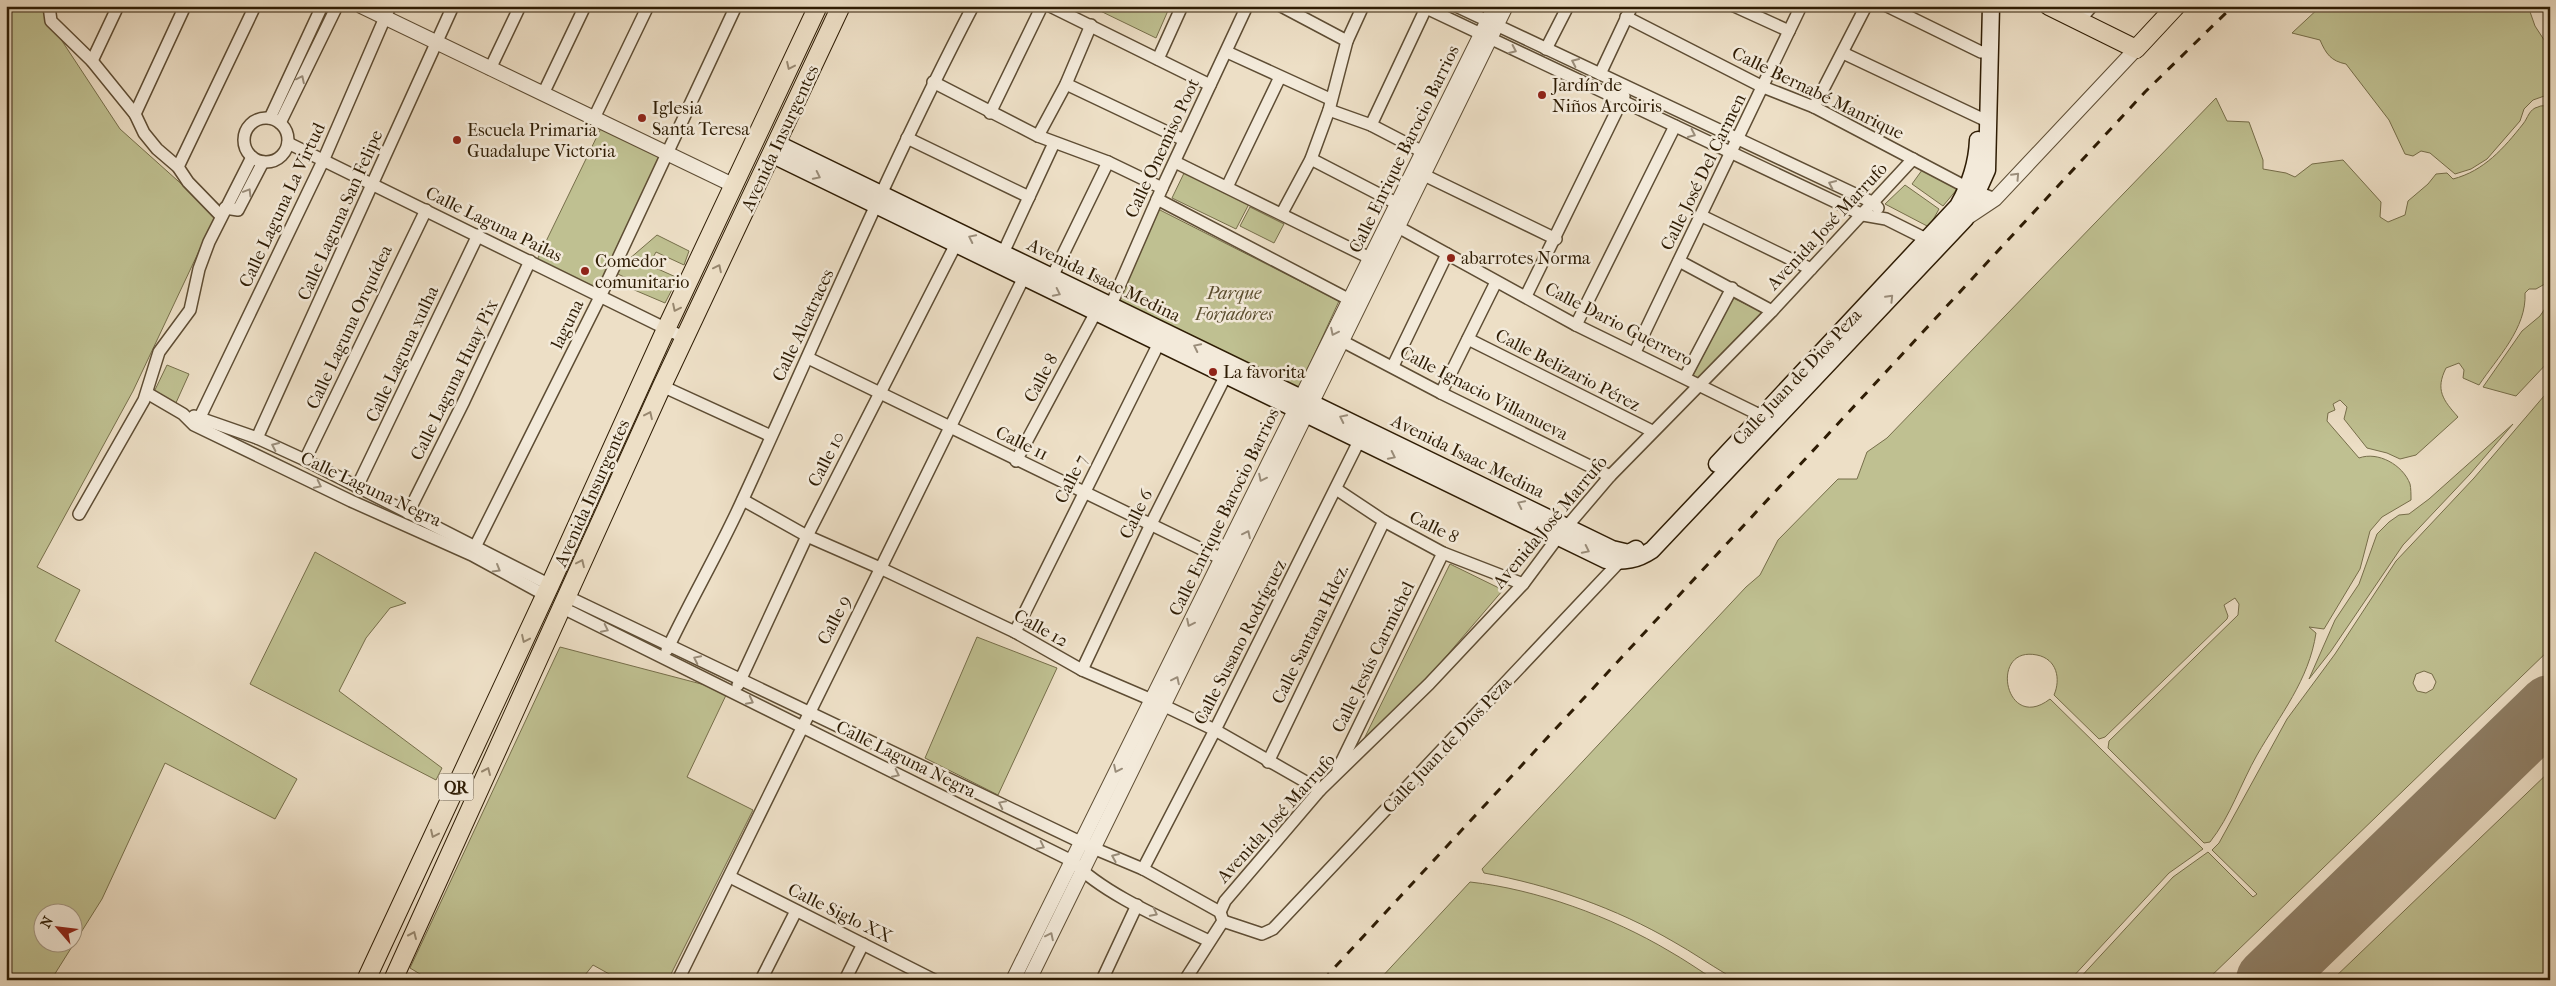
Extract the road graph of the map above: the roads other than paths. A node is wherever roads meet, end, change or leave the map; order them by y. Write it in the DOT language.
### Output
graph roads {
  1 [pos="118,6"];
  2 [pos="185,6"];
  3 [pos="255,6"];
  4 [pos="322,6"];
  5 [pos="337,6"];
  6 [pos="361,6"];
  7 [pos="453,6"];
  8 [pos="520,6"];
  9 [pos="585,6"];
  10 [pos="648,6"];
  11 [pos="736,6"];
  12 [pos="818,6"];
  13 [pos="841,6"];
  14 [pos="973,6"];
  15 [pos="1042,6"];
  16 [pos="1050,6"];
  17 [pos="1182,6"];
  18 [pos="1247,6"];
  19 [pos="1281,6"];
  20 [pos="1363,6"];
  21 [pos="1456,6"];
  22 [pos="1495,6"];
  23 [pos="1506,6"];
  24 [pos="1568,6"];
  25 [pos="1632,6"];
  26 [pos="1801,6"];
  27 [pos="1866,6"];
  28 [pos="1887,6"];
  29 [pos="1982,6"];
  30 [pos="1991,6"];
  31 [pos="2049,6"];
  32 [pos="2176,6"];
  33 [pos="49,7"];
  34 [pos="1424,7"];
  35 [pos="1735,7"];
  36 [pos="387,12"];
  37 [pos="2082,12"];
  38 [pos="1626,17"];
  39 [pos="1492,23"];
  40 [pos="1091,26"];
  41 [pos="1789,31"];
  42 [pos="1486,37"];
  43 [pos="1346,41"];
  44 [pos="437,42"];
  45 [pos="802,42"];
  46 [pos="2140,46"];
  47 [pos="1546,49"];
  48 [pos="821,51"];
  49 [pos="1227,52"];
  50 [pos="1981,52"];
  51 [pos="1843,53"];
  52 [pos="1158,59"];
  53 [pos="92,61"];
  54 [pos="490,68"];
  55 [pos="1600,74"];
  56 [pos="1280,77"];
  57 [pos="933,82"];
  58 [pos="1066,84"];
  59 [pos="1210,85"];
  60 [pos="1763,86"];
  61 [pos="1628,88"];
  62 [pos="543,94"];
  63 [pos="1622,101"];
  64 [pos="1330,105"];
  65 [pos="1814,107"];
  66 [pos="990,113"];
  67 [pos="135,114"];
  68 [pos="594,118"];
  69 [pos="1984,120"];
  70 [pos="275,121"];
  71 [pos="1371,124"];
  72 [pos="1675,126"];
  73 [pos="1038,136"];
  74 [pos="907,138"];
  75 [pos="1737,139"];
  76 [pos="1184,140"];
  77 [pos="1054,143"];
  78 [pos="288,144"];
  79 [pos="775,149"];
  80 [pos="1423,152"];
  81 [pos="1730,152"];
  82 [pos="667,154"];
  83 [pos="252,157"];
  84 [pos="1311,159"];
  85 [pos="1913,159"];
  86 [pos="263,162"];
  87 [pos="323,162"];
  88 [pos="1108,162"];
  89 [pos="1176,162"];
  90 [pos="178,167"];
  91 [pos="1424,174"];
  92 [pos="374,184"];
  93 [pos="735,186"];
  94 [pos="1227,187"];
  95 [pos="1162,188"];
  96 [pos="1974,190"];
  97 [pos="1029,197"];
  98 [pos="1995,198"];
  99 [pos="1158,199"];
  100 [pos="879,200"];
  101 [pos="1874,203"];
  102 [pos="1398,204"];
  103 [pos="426,210"];
  104 [pos="223,212"];
  105 [pos="1282,213"];
  106 [pos="1863,215"];
  107 [pos="1702,216"];
  108 [pos="1965,219"];
  109 [pos="1886,220"];
  110 [pos="1398,227"];
  111 [pos="478,235"];
  112 [pos="1556,239"];
  113 [pos="1933,243"];
  114 [pos="956,244"];
  115 [pos="1003,253"];
  116 [pos="1447,254"];
  117 [pos="530,261"];
  118 [pos="1375,261"];
  119 [pos="1679,261"];
  120 [pos="1811,269"];
  121 [pos="1024,277"];
  122 [pos="1052,277"];
  123 [pos="1496,282"];
  124 [pos="1732,288"];
  125 [pos="1526,296"];
  126 [pos="600,297"];
  127 [pos="1350,300"];
  128 [pos="1772,310"];
  129 [pos="1104,312"];
  130 [pos="1576,325"];
  131 [pos="666,329"];
  132 [pos="685,338"];
  133 [pos="1468,339"];
  134 [pos="1342,341"];
  135 [pos="1159,343"];
  136 [pos="1635,352"];
  137 [pos="808,358"];
  138 [pos="1393,366"];
  139 [pos="1226,376"];
  140 [pos="1685,377"];
  141 [pos="1698,384"];
  142 [pos="662,386"];
  143 [pos="147,393"];
  144 [pos="880,393"];
  145 [pos="1441,393"];
  146 [pos="1304,406"];
  147 [pos="183,414"];
  148 [pos="200,417"];
  149 [pos="1766,418"];
  150 [pos="949,428"];
  151 [pos="1652,431"];
  152 [pos="1362,435"];
  153 [pos="771,436"];
  154 [pos="257,438"];
  155 [pos="305,460"];
  156 [pos="1016,461"];
  157 [pos="1610,476"];
  158 [pos="357,488"];
  159 [pos="1336,489"];
  160 [pos="1084,492"];
  161 [pos="742,500"];
  162 [pos="408,513"];
  163 [pos="78,514"];
  164 [pos="1384,521"];
  165 [pos="1151,524"];
  166 [pos="1562,532"];
  167 [pos="807,536"];
  168 [pos="476,547"];
  169 [pos="1443,552"];
  170 [pos="1625,557"];
  171 [pos="1222,559"];
  172 [pos="880,568"];
  173 [pos="1523,584"];
  174 [pos="548,590"];
  175 [pos="564,601"];
  176 [pos="1015,632"];
  177 [pos="669,645"];
  178 [pos="663,658"];
  179 [pos="1082,670"];
  180 [pos="740,679"];
  181 [pos="504,684"];
  182 [pos="522,693"];
  183 [pos="733,693"];
  184 [pos="1158,702"];
  185 [pos="808,712"];
  186 [pos="801,727"];
  187 [pos="1216,730"];
  188 [pos="1268,762"];
  189 [pos="923,767"];
  190 [pos="1334,776"];
  191 [pos="915,783"];
  192 [pos="1320,790"];
  193 [pos="448,803"];
  194 [pos="469,812"];
  195 [pos="1087,845"];
  196 [pos="1072,861"];
  197 [pos="1143,869"];
  198 [pos="1082,872"];
  199 [pos="730,877"];
  200 [pos="1137,905"];
  201 [pos="796,911"];
  202 [pos="1221,917"];
  203 [pos="1273,929"];
  204 [pos="1209,941"];
  205 [pos="863,944"];
  206 [pos="929,979"];
  207 [pos="366,980"];
  208 [pos="393,980"];
  209 [pos="678,980"];
  210 [pos="761,980"];
  211 [pos="845,980"];
  212 [pos="1013,980"];
  213 [pos="1029,980"];
  214 [pos="1102,980"];
  215 [pos="1185,980"];
  1 -- 53 [label="street"];
  2 -- 67 [label="street"];
  3 -- 90 [label="street"];
  4 -- 70 [label="street"];
  70 -- 5 [label="street, one-way"];
  6 -- 36 [label="street"];
  7 -- 44 [label="street, Calle Laguna San Felipe"];
  8 -- 54 [label="street"];
  9 -- 62 [label="street"];
  10 -- 68 [label="street"];
  11 -- 82 [label="street, laguna"];
  12 -- 45 [label="main road, Avenida Insurgentes / QR"];
  13 -- 48 [label="main road, Avenida Insurgentes / QR"];
  14 -- 57 [label="street, Calle Alcatraces"];
  15 -- 66 [label="street"];
  16 -- 40 [label="street"];
  17 -- 52 [label="street"];
  18 -- 49 [label="street, Calle Onemiso Poot"];
  19 -- 43 [label="street"];
  20 -- 43 [label="street"];
  21 -- 39 [label="street"];
  22 -- 39 [label="street, Calle Enrique Barocio Barrios"];
  23 -- 39 [label="street, Calle Enrique Barocio Barrios"];
  24 -- 47 [label="street"];
  25 -- 38 [label="street"];
  26 -- 41 [label="street, Calle José Del Carmen"];
  27 -- 51 [label="street"];
  28 -- 50 [label="street"];
  29 -- 50 [label="main road"];
  30 -- 69 [label="main road"];
  31 -- 37 [label="main road"];
  32 -- 46 [label="main road, Calle Juan de Dios Peza"];
  33 -- 53 [label="street"];
  34 -- 42 [label="street"];
  34 -- 71 [label="street"];
  35 -- 41 [label="street"];
  36 -- 44 [label="street"];
  36 -- 87 [label="street, Calle Laguna La Virtud"];
  37 -- 46 [label="main road"];
  38 -- 55 [label="street"];
  38 -- 60 [label="street, Calle Bernabé Manrique"];
  39 -- 42 [label="street, Calle Enrique Barocio Barrios"];
  39 -- 47 [label="street"];
  40 -- 52 [label="street"];
  40 -- 58 [label="street"];
  41 -- 60 [label="street, Calle José Del Carmen"];
  42 -- 63 [label="street, one-way"];
  42 -- 80 [label="street, Calle Enrique Barocio Barrios"];
  42 -- 91 [label="street, Calle Enrique Barocio Barrios"];
  43 -- 64 [label="street"];
  44 -- 54 [label="street"];
  44 -- 92 [label="street, Calle Laguna San Felipe"];
  45 -- 48 [label="main road"];
  45 -- 93 [label="main road, Avenida Insurgentes / QR, one-way"];
  98 -- 46 [label="street, Calle Juan de Dios Peza, one-way"];
  55 -- 47 [label="street, one-way"];
  48 -- 79 [label="main road, Avenida Insurgentes / QR"];
  49 -- 56 [label="street"];
  49 -- 59 [label="street, Calle Onemiso Poot"];
  50 -- 69 [label="main road"];
  51 -- 65 [label="street"];
  51 -- 69 [label="street"];
  52 -- 59 [label="street"];
  53 -- 67 [label="street"];
  54 -- 62 [label="street"];
  55 -- 61 [label="street"];
  56 -- 64 [label="street"];
  56 -- 94 [label="street"];
  57 -- 66 [label="street"];
  57 -- 74 [label="street, Calle Alcatraces"];
  58 -- 73 [label="street"];
  58 -- 76 [label="street"];
  59 -- 76 [label="street, Calle Onemiso Poot"];
  60 -- 65 [label="street, Calle Bernabé Manrique"];
  60 -- 75 [label="street, Calle José Del Carmen"];
  61 -- 63 [label="street"];
  61 -- 75 [label="street"];
  62 -- 68 [label="street"];
  63 -- 72 [label="street"];
  63 -- 112 [label="street"];
  64 -- 71 [label="street"];
  64 -- 84 [label="street"];
  65 -- 85 [label="street, Calle Bernabé Manrique"];
  66 -- 73 [label="street"];
  67 -- 90 [label="street"];
  68 -- 82 [label="street"];
  69 -- 96 [label="main road"];
  70 -- 78 [label="street"];
  70 -- 83 [label="street"];
  71 -- 80 [label="street"];
  72 -- 81 [label="street, one-way"];
  72 -- 130 [label="street"];
  73 -- 77 [label="street"];
  74 -- 97 [label="street"];
  74 -- 100 [label="street, Calle Alcatraces"];
  75 -- 81 [label="street, Calle José Del Carmen"];
  101 -- 75 [label="street, one-way"];
  76 -- 89 [label="street, Calle Onemiso Poot"];
  77 -- 88 [label="street"];
  77 -- 97 [label="street"];
  78 -- 86 [label="street"];
  78 -- 87 [label="street, Calle Laguna Pailas"];
  79 -- 100 [label="main road, Avenida Isaac Medina"];
  132 -- 79 [label="main road, Avenida Insurgentes / QR, one-way"];
  80 -- 102 [label="street, Calle Enrique Barocio Barrios"];
  81 -- 106 [label="street"];
  81 -- 107 [label="street, Calle José Del Carmen"];
  82 -- 93 [label="street"];
  82 -- 126 [label="street, laguna"];
  83 -- 86 [label="street"];
  83 -- 104 [label="street"];
  84 -- 102 [label="street"];
  84 -- 105 [label="street"];
  85 -- 96 [label="street, Calle Bernabé Manrique"];
  85 -- 101 [label="street, Avenida José Marrufo"];
  104 -- 86 [label="street, one-way"];
  87 -- 92 [label="street, Calle Laguna Pailas"];
  87 -- 148 [label="street, Calle Laguna La Virtud"];
  88 -- 95 [label="street"];
  88 -- 122 [label="street"];
  89 -- 94 [label="street"];
  89 -- 95 [label="street, Calle Onemiso Poot"];
  90 -- 104 [label="street"];
  91 -- 110 [label="street, Calle Enrique Barocio Barrios"];
  91 -- 112 [label="street"];
  92 -- 103 [label="street, Calle Laguna Pailas"];
  92 -- 154 [label="street, Calle Laguna San Felipe"];
  93 -- 131 [label="main road, Avenida Insurgentes / QR, one-way"];
  94 -- 105 [label="street"];
  95 -- 99 [label="street, Calle Onemiso Poot"];
  96 -- 98 [label="street, Calle Bernabé Manrique"];
  96 -- 108 [label="main road, Calle Juan de Dios Peza"];
  96 -- 113 [label="main road, Calle Juan de Dios Peza"];
  97 -- 115 [label="street"];
  98 -- 108 [label="street, Calle Juan de Dios Peza"];
  99 -- 127 [label="street"];
  99 -- 129 [label="street, Calle Onemiso Poot"];
  100 -- 114 [label="main road, Avenida Isaac Medina"];
  115 -- 100 [label="main road, Avenida Isaac Medina, one-way"];
  100 -- 137 [label="street, Calle Alcatraces"];
  101 -- 106 [label="street, Avenida José Marrufo"];
  101 -- 109 [label="street"];
  102 -- 118 [label="street, Calle Enrique Barocio Barrios"];
  103 -- 111 [label="street, Calle Laguna Pailas"];
  103 -- 155 [label="street, Calle Laguna Orquídea"];
  104 -- 143 [label="street"];
  105 -- 118 [label="street"];
  106 -- 109 [label="street"];
  106 -- 120 [label="street, Avenida José Marrufo"];
  107 -- 119 [label="street, Calle José Del Carmen"];
  107 -- 120 [label="street"];
  108 -- 113 [label="main road, Calle Juan de Dios Peza"];
  109 -- 113 [label="street"];
  110 -- 116 [label="street, Calle Dario Guerrero"];
  110 -- 118 [label="street, Calle Enrique Barocio Barrios"];
  111 -- 117 [label="street, Calle Laguna Pailas"];
  111 -- 158 [label="street, Calle Laguna xulha"];
  112 -- 125 [label="street"];
  113 -- 149 [label="main road, Calle Juan de Dios Peza"];
  114 -- 121 [label="main road, Avenida Isaac Medina"];
  114 -- 144 [label="street, Calle 10"];
  115 -- 122 [label="main road, Avenida Isaac Medina"];
  116 -- 123 [label="street, Calle Dario Guerrero"];
  116 -- 138 [label="street"];
  117 -- 126 [label="street, Calle Laguna Pailas"];
  117 -- 162 [label="street, Calle Laguna Huay Pix"];
  118 -- 127 [label="street, Calle Enrique Barocio Barrios"];
  118 -- 134 [label="street, Calle Enrique Barocio Barrios"];
  119 -- 124 [label="street"];
  119 -- 136 [label="street, Calle José Del Carmen"];
  120 -- 128 [label="street, Avenida José Marrufo"];
  121 -- 129 [label="main road, Avenida Isaac Medina, one-way"];
  121 -- 150 [label="street, Calle 9"];
  122 -- 129 [label="main road, Avenida Isaac Medina"];
  123 -- 125 [label="street, Calle Dario Guerrero"];
  123 -- 133 [label="street"];
  124 -- 128 [label="street"];
  124 -- 140 [label="street"];
  125 -- 130 [label="street, Calle Dario Guerrero"];
  126 -- 131 [label="street, Calle Laguna Pailas"];
  126 -- 168 [label="street, laguna"];
  127 -- 146 [label="street, Calle Enrique Barocio Barrios, one-way"];
  128 -- 141 [label="street, Avenida José Marrufo"];
  129 -- 135 [label="main road, Avenida Isaac Medina"];
  146 -- 129 [label="main road, Avenida Isaac Medina, one-way"];
  129 -- 156 [label="street, Calle 8"];
  130 -- 136 [label="street, Calle Dario Guerrero"];
  131 -- 132 [label="street, Calle Laguna Pailas"];
  131 -- 174 [label="main road, Avenida Insurgentes / QR"];
  132 -- 142 [label="main road, Avenida Insurgentes / QR"];
  133 -- 145 [label="street"];
  133 -- 151 [label="street, Calle Belizario Pérez"];
  134 -- 138 [label="street, Calle Ignacio Villanueva"];
  134 -- 146 [label="street, Calle Enrique Barocio Barrios"];
  135 -- 139 [label="main road, Avenida Isaac Medina"];
  135 -- 160 [label="street, Calle 7"];
  136 -- 140 [label="street, Calle Dario Guerrero"];
  137 -- 144 [label="street, Calle 11"];
  137 -- 153 [label="street, Calle Alcatraces"];
  138 -- 145 [label="street, Calle Ignacio Villanueva"];
  139 -- 146 [label="main road, Avenida Isaac Medina"];
  139 -- 165 [label="street, Calle 6"];
  140 -- 141 [label="street, Calle Dario Guerrero"];
  141 -- 149 [label="street, Calle Dario Guerrero"];
  141 -- 151 [label="street, Avenida José Marrufo"];
  142 -- 153 [label="street"];
  175 -- 142 [label="main road, Avenida Insurgentes / QR, one-way"];
  143 -- 147 [label="street, Calle Laguna Negra"];
  143 -- 163 [label="street"];
  144 -- 150 [label="street, Calle 11"];
  144 -- 167 [label="street, Calle 10"];
  145 -- 157 [label="street, Calle Ignacio Villanueva"];
  146 -- 152 [label="main road, Avenida Isaac Medina"];
  146 -- 171 [label="street, Calle Enrique Barocio Barrios, one-way"];
  184 -- 146 [label="street, Calle Enrique Barocio Barrios, one-way"];
  147 -- 148 [label="street, Calle Laguna Negra"];
  147 -- 174 [label="street, Calle Laguna Negra, one-way"];
  148 -- 154 [label="street, Calle Laguna Negra"];
  149 -- 170 [label="main road, Calle Juan de Dios Peza"];
  150 -- 156 [label="street, Calle 11"];
  150 -- 172 [label="street, Calle 9"];
  151 -- 157 [label="street, Avenida José Marrufo"];
  152 -- 159 [label="street, Calle Susano Rodríguez"];
  152 -- 166 [label="main road, Avenida Isaac Medina"];
  153 -- 161 [label="street, Calle Alcatraces"];
  155 -- 154 [label="street, Calle Laguna Negra, one-way"];
  155 -- 158 [label="street, Calle Laguna Negra"];
  156 -- 160 [label="street, Calle 11"];
  157 -- 166 [label="street, Avenida José Marrufo"];
  158 -- 162 [label="street, Calle Laguna Negra"];
  159 -- 164 [label="street, Calle 8"];
  159 -- 187 [label="street, Calle Susano Rodríguez"];
  160 -- 165 [label="street, Calle 11"];
  160 -- 176 [label="street, Calle 7"];
  161 -- 167 [label="street, Calle 12"];
  161 -- 177 [label="street, Calle Alcatraces"];
  162 -- 168 [label="street, Calle Laguna Negra"];
  164 -- 169 [label="street, Calle 8"];
  164 -- 188 [label="street, Calle Santana Hdez."];
  165 -- 171 [label="street, Calle 11"];
  165 -- 179 [label="street, Calle 6"];
  166 -- 170 [label="main road, Avenida Isaac Medina"];
  166 -- 173 [label="street, Avenida José Marrufo"];
  167 -- 172 [label="street, Calle 12"];
  167 -- 180 [label="street, Calle 10"];
  168 -- 174 [label="street, Calle Laguna Negra"];
  169 -- 173 [label="street, Calle 8"];
  169 -- 190 [label="street, Calle Jesús Carmichel"];
  170 -- 203 [label="street, Calle Juan de Dios Peza"];
  171 -- 184 [label="street, Calle Enrique Barocio Barrios, one-way"];
  172 -- 176 [label="street, Calle 12"];
  172 -- 185 [label="street, Calle 9"];
  173 -- 190 [label="street, Avenida José Marrufo"];
  174 -- 181 [label="main road, Avenida Insurgentes / QR, one-way"];
  175 -- 177 [label="street, Calle Laguna Negra"];
  175 -- 178 [label="street, Calle Laguna Negra, one-way"];
  175 -- 182 [label="main road, Avenida Insurgentes / QR"];
  176 -- 179 [label="street, Calle 12"];
  177 -- 178 [label="street, Calle Alcatraces"];
  180 -- 177 [label="street, Calle Laguna Negra, one-way"];
  178 -- 183 [label="street, Calle Laguna Negra"];
  179 -- 184 [label="street, Calle 12"];
  180 -- 183 [label="street, Calle 10"];
  180 -- 185 [label="street, Calle Laguna Negra"];
  181 -- 182 [label="main road"];
  181 -- 193 [label="main road, Avenida Insurgentes / QR"];
  194 -- 182 [label="main road, Avenida Insurgentes / QR, one-way"];
  183 -- 186 [label="street, Calle Laguna Negra, one-way"];
  184 -- 187 [label="street, Calle 12"];
  184 -- 195 [label="street, Calle Enrique Barocio Barrios"];
  185 -- 186 [label="street, Calle 9"];
  185 -- 189 [label="street, Calle Laguna Negra"];
  186 -- 191 [label="street, Calle Laguna Negra, one-way"];
  186 -- 199 [label="street, Calle 9"];
  187 -- 188 [label="street, Calle 12"];
  187 -- 197 [label="street, Calle Susano Rodríguez"];
  188 -- 192 [label="street, Calle 12"];
  189 -- 191 [label="street"];
  195 -- 189 [label="street, Calle Laguna Negra, one-way"];
  190 -- 192 [label="street, Avenida José Marrufo"];
  191 -- 196 [label="street, Calle Laguna Negra, one-way"];
  192 -- 202 [label="street, Avenida José Marrufo"];
  193 -- 194 [label="main road"];
  193 -- 207 [label="main road, Avenida Insurgentes / QR, one-way"];
  208 -- 194 [label="main road, Avenida Insurgentes / QR, one-way"];
  195 -- 196 [label="street, Calle Enrique Barocio Barrios"];
  197 -- 195 [label="street, Calle Laguna Negra, one-way"];
  195 -- 198 [label="street, Calle Enrique Barocio Barrios"];
  196 -- 198 [label="street, Calle Laguna Negra"];
  196 -- 212 [label="street, Calle Enrique Barocio Barrios"];
  197 -- 202 [label="street, Calle Laguna Negra"];
  198 -- 200 [label="street, Calle Laguna Negra"];
  213 -- 198 [label="street, Calle Enrique Barocio Barrios, one-way"];
  199 -- 201 [label="street, Calle Siglo XX"];
  199 -- 209 [label="street, Calle 9"];
  200 -- 204 [label="street, Calle Laguna Negra, one-way"];
  200 -- 214 [label="street"];
  201 -- 205 [label="street, Calle Siglo XX"];
  201 -- 210 [label="street"];
  202 -- 203 [label="street, Calle Laguna Negra"];
  202 -- 204 [label="street"];
  204 -- 215 [label="street"];
  205 -- 206 [label="street, Calle Siglo XX"];
  205 -- 211 [label="street"];
}
